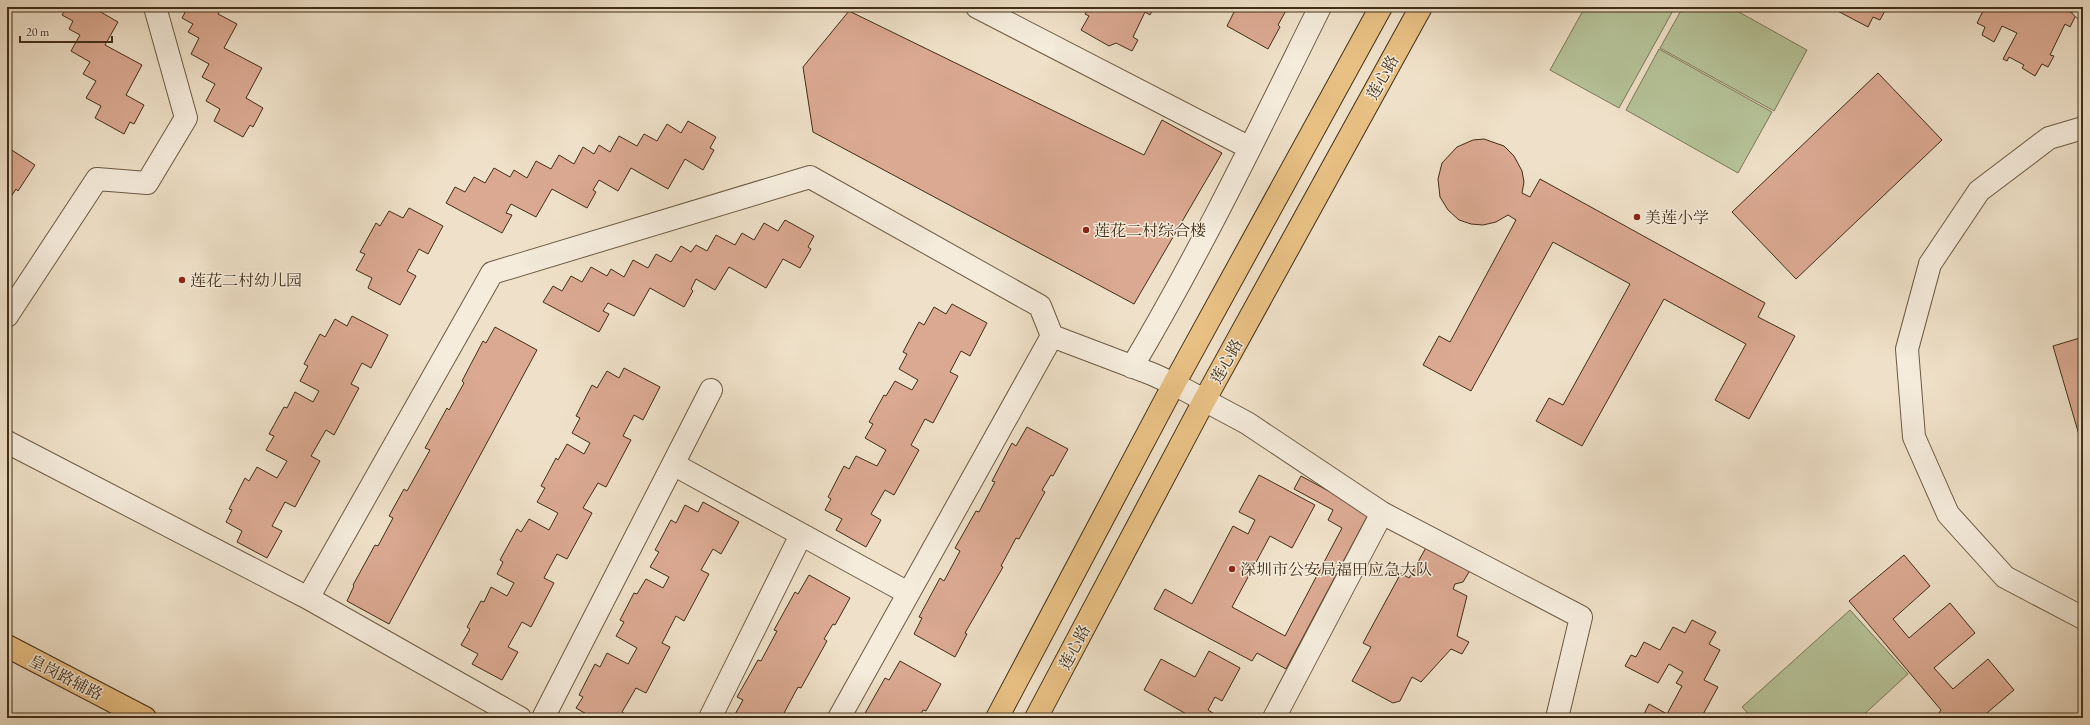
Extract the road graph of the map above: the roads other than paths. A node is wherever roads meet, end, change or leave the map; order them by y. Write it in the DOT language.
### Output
graph roads {
  1 [pos="155,7"];
  2 [pos="977,7"];
  3 [pos="1320,7"];
  4 [pos="1381,7"];
  5 [pos="1421,7"];
  6 [pos="2083,128"];
  7 [pos="1250,148"];
  8 [pos="7,316"];
  9 [pos="1052,336"];
  10 [pos="1132,367"];
  11 [pos="1174,384"];
  12 [pos="711,390"];
  13 [pos="1204,401"];
  14 [pos="7,442"];
  15 [pos="673,464"];
  16 [pos="1382,513"];
  17 [pos="801,535"];
  18 [pos="908,593"];
  19 [pos="308,598"];
  20 [pos="2083,618"];
  21 [pos="7,646"];
  22 [pos="146,718"];
  23 [pos="520,718"];
  24 [pos="543,718"];
  25 [pos="710,718"];
  26 [pos="839,718"];
  27 [pos="997,718"];
  28 [pos="1036,718"];
  29 [pos="1274,718"];
  30 [pos="1557,718"];
  1 -- 8 [label="street"];
  2 -- 7 [label="street"];
  3 -- 7 [label="street"];
  4 -- 11 [label="main road"];
  5 -- 13 [label="main road, 莲心路"];
  6 -- 20 [label="street"];
  7 -- 10 [label="street"];
  9 -- 10 [label="street"];
  9 -- 18 [label="street"];
  9 -- 19 [label="street"];
  10 -- 11 [label="street"];
  11 -- 13 [label="street"];
  11 -- 27 [label="main road"];
  12 -- 15 [label="street"];
  13 -- 16 [label="street"];
  13 -- 28 [label="main road, 莲心路"];
  14 -- 19 [label="street"];
  15 -- 17 [label="street"];
  15 -- 24 [label="street"];
  16 -- 29 [label="street"];
  16 -- 30 [label="street"];
  17 -- 18 [label="street"];
  17 -- 25 [label="street"];
  18 -- 26 [label="street"];
  19 -- 23 [label="street"];
  21 -- 22 [label="main road, 皇岗路辅路"];
}
